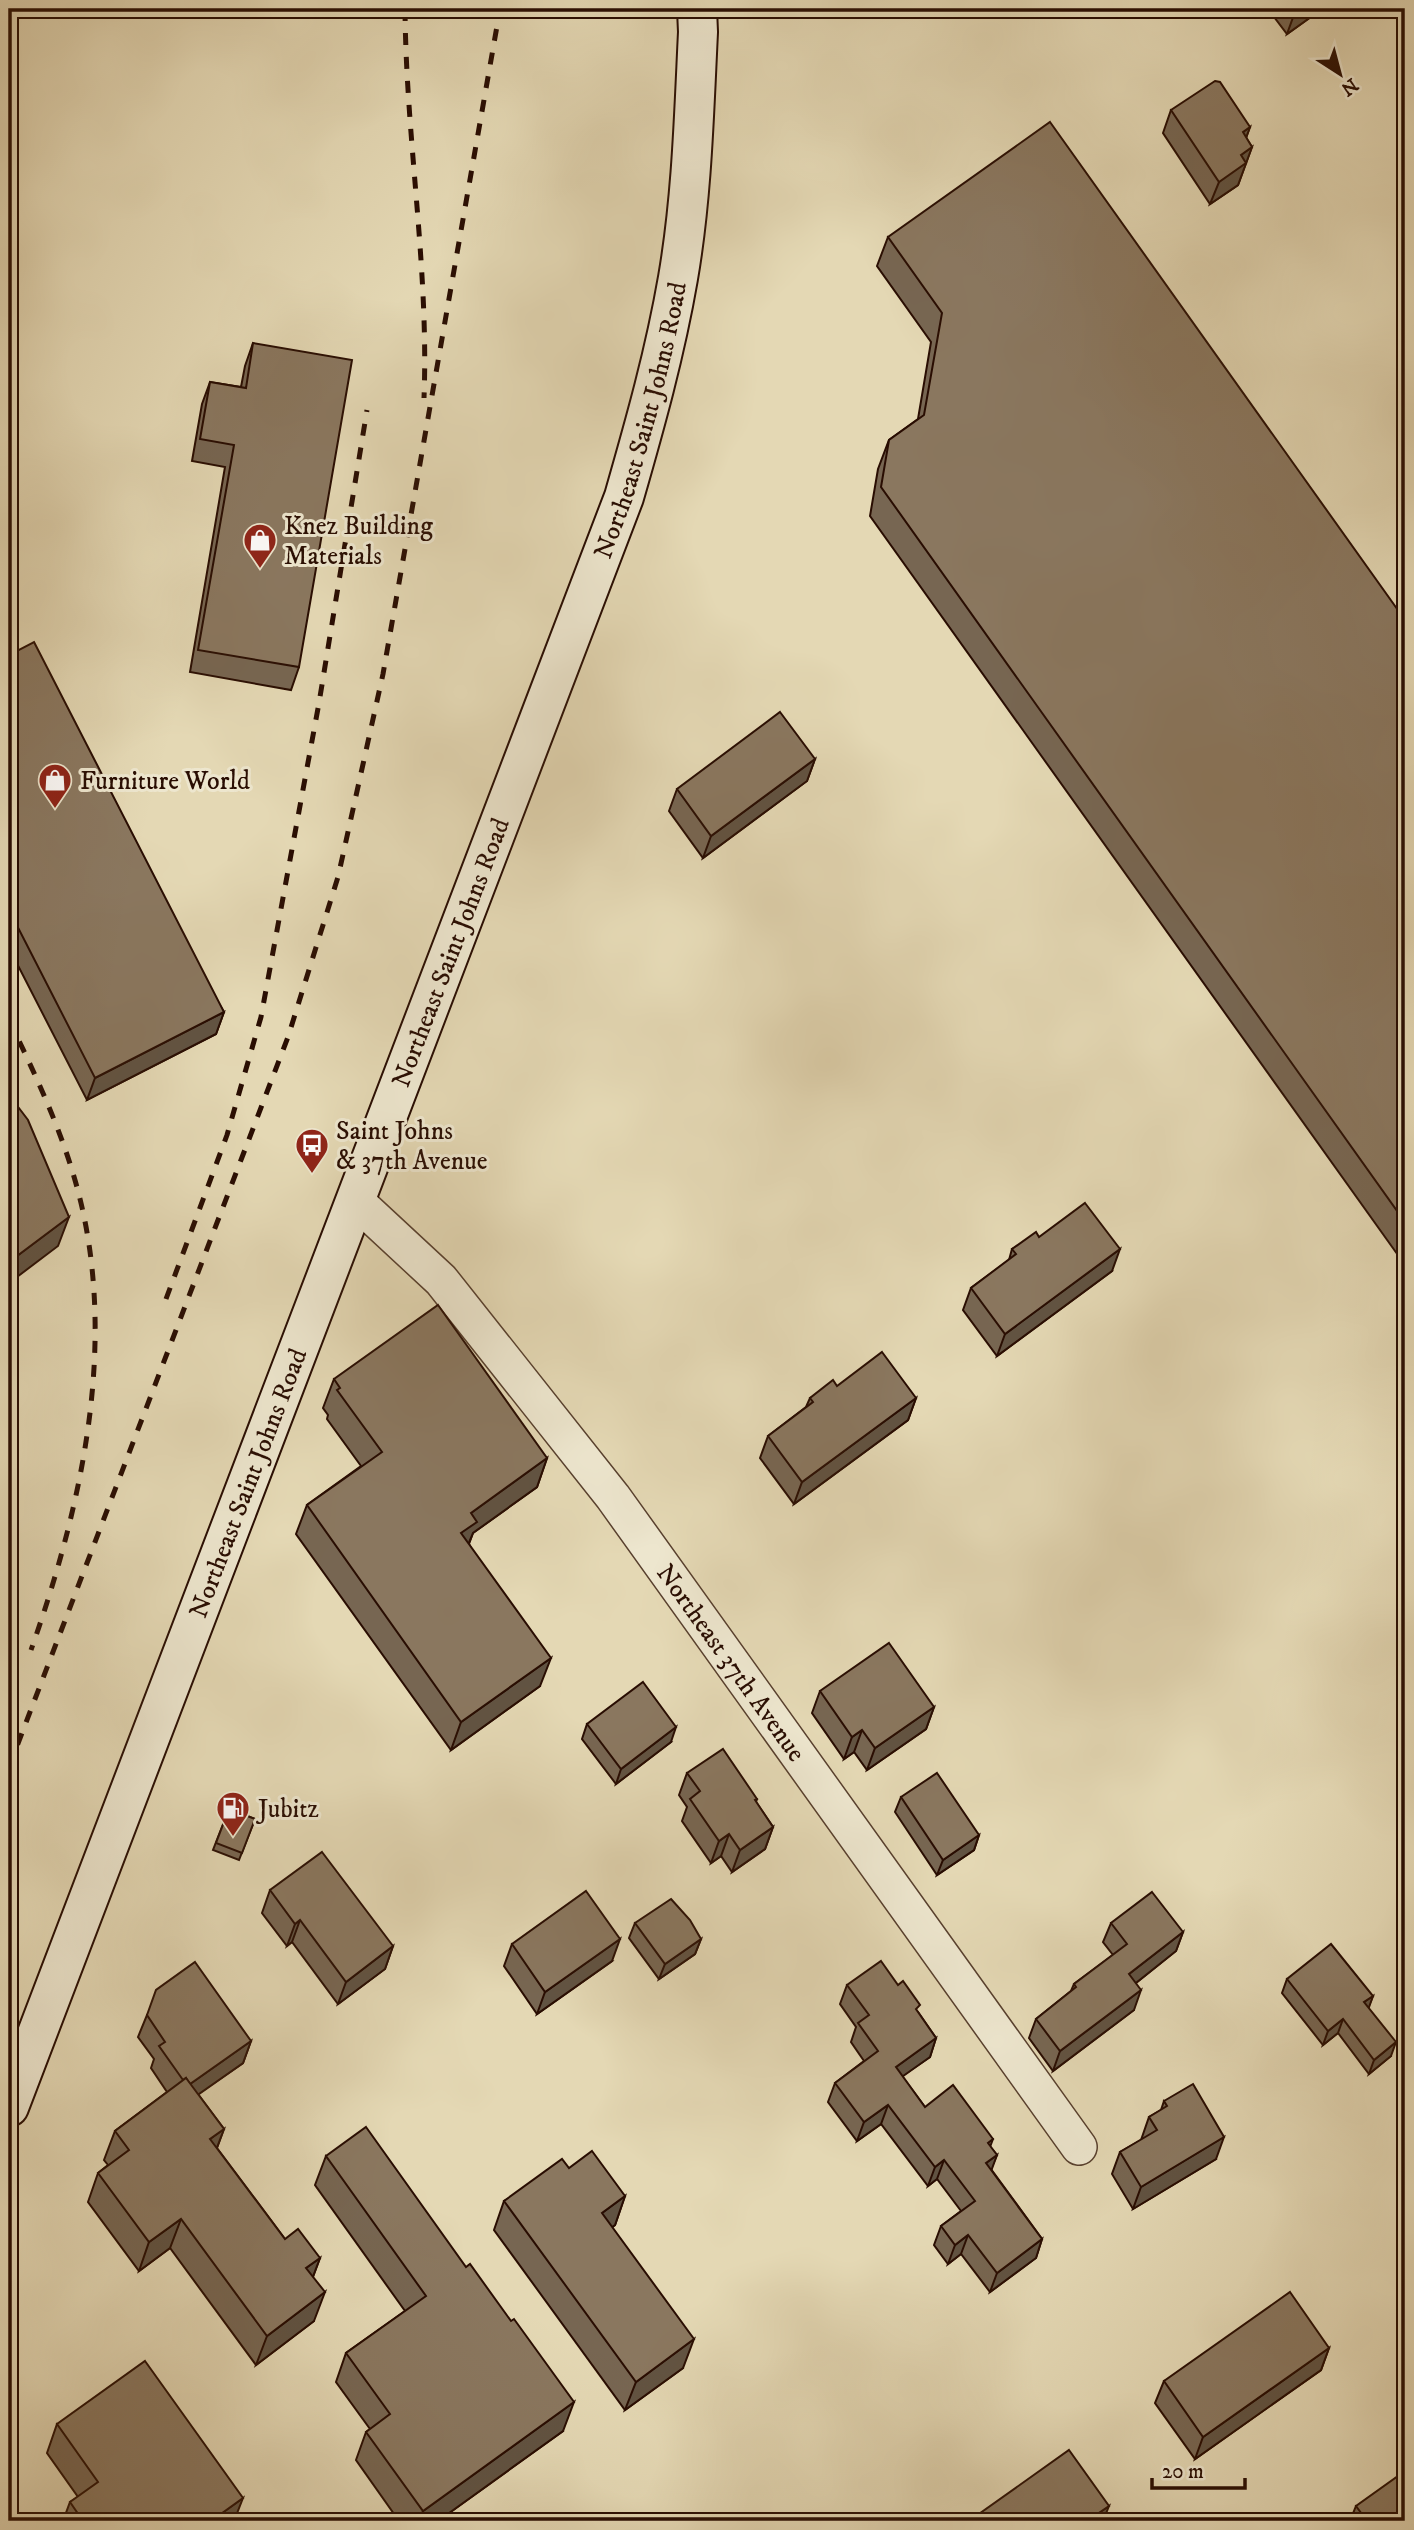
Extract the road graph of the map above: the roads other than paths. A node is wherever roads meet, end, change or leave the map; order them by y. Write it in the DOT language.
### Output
graph roads {
  1 [pos="697,9"];
  2 [pos="357,1202"];
  3 [pos="9,2107"];
  4 [pos="1079,2147"];
  1 -- 2 [label="main road, Northeast Saint Johns Road"];
  2 -- 3 [label="main road, Northeast Saint Johns Road"];
  2 -- 4 [label="street, Northeast 37th Avenue"];
}
